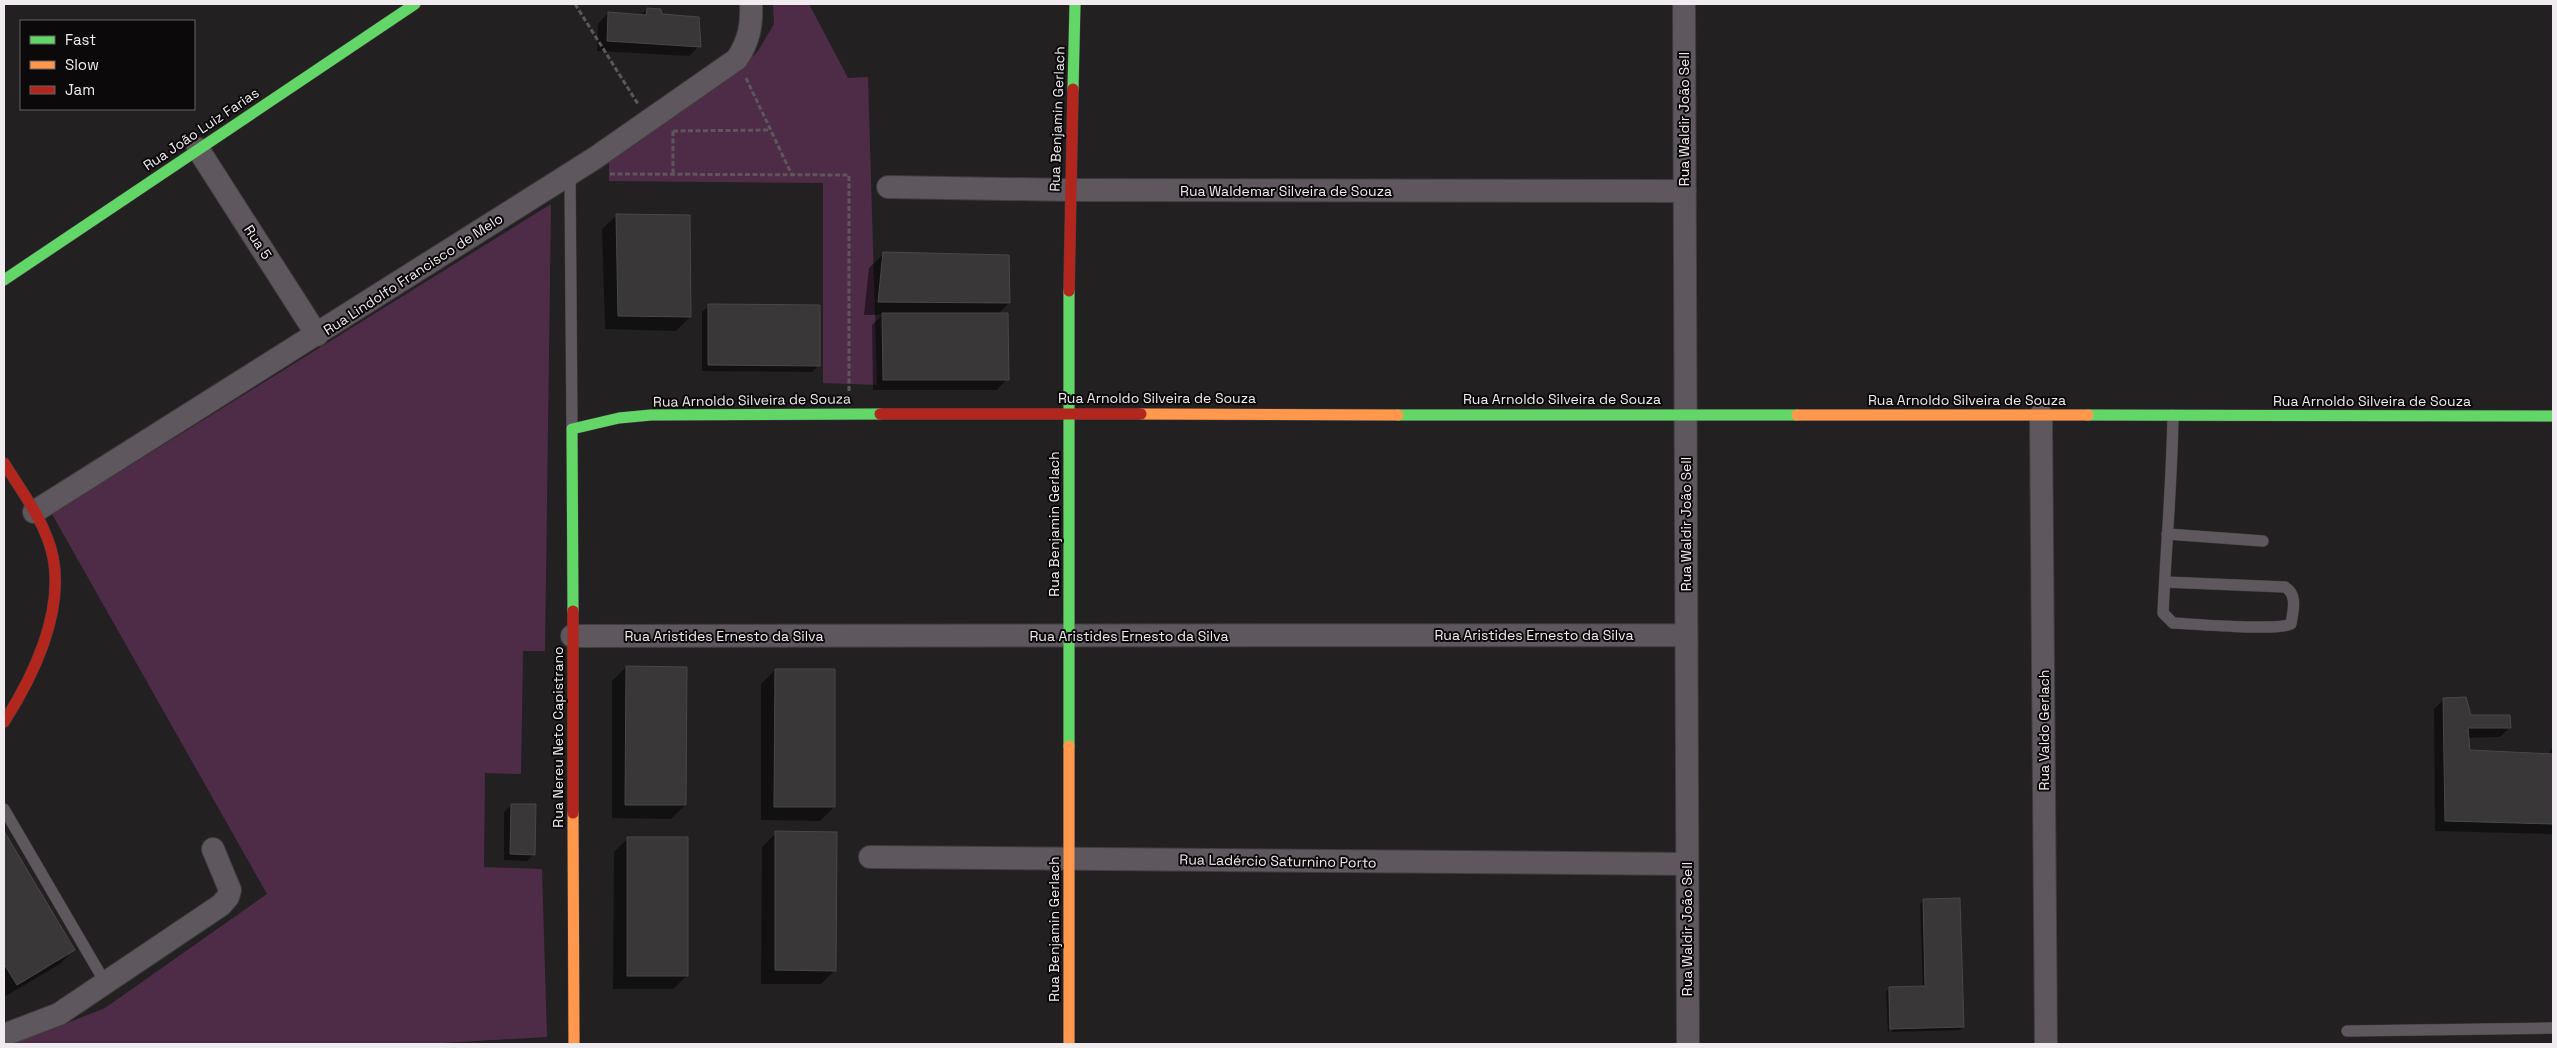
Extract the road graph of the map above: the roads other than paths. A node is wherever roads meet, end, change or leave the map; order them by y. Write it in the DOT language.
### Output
graph roads {
  1 [pos="415,4"];
  2 [pos="751,4"];
  3 [pos="1075,4"];
  4 [pos="1684,4"];
  5 [pos="198,149"];
  6 [pos="570,174"];
  7 [pos="888,187"];
  8 [pos="1070,190"];
  9 [pos="1684,191"];
  10 [pos="4,280"];
  11 [pos="317,335"];
  12 [pos="1070,413"];
  13 [pos="1685,414"];
  14 [pos="2041,415"];
  15 [pos="2173,415"];
  16 [pos="2553,416"];
  17 [pos="572,429"];
  18 [pos="4,463"];
  19 [pos="34,512"];
  20 [pos="2167,534"];
  21 [pos="2263,541"];
  22 [pos="2165,582"];
  23 [pos="1686,635"];
  24 [pos="572,636"];
  25 [pos="1069,636"];
  26 [pos="4,722"];
  27 [pos="4,809"];
  28 [pos="214,849"];
  29 [pos="870,857"];
  30 [pos="1069,859"];
  31 [pos="1687,864"];
  32 [pos="106,984"];
  33 [pos="2553,1028"];
  34 [pos="2347,1031"];
  35 [pos="4,1035"];
  36 [pos="574,1044"];
  37 [pos="1069,1044"];
  38 [pos="1688,1044"];
  39 [pos="2046,1044"];
  1 -- 5 [label="street, Rua João Luiz Farias"];
  2 -- 6 [label="street, Rua Lindolfo Francisco de Melo"];
  3 -- 8 [label="street, Rua Benjamin Gerlach"];
  4 -- 9 [label="street, Rua Waldir João Sell"];
  5 -- 10 [label="street, Rua João Luiz Farias"];
  5 -- 11 [label="street, Rua 5"];
  6 -- 11 [label="street, Rua Lindolfo Francisco de Melo"];
  6 -- 17 [label="lane"];
  7 -- 8 [label="street, Rua Waldemar Silveira de Souza"];
  8 -- 9 [label="street, Rua Waldemar Silveira de Souza"];
  8 -- 12 [label="street, Rua Benjamin Gerlach"];
  9 -- 13 [label="street, Rua Waldir João Sell"];
  11 -- 19 [label="street, Rua Lindolfo Francisco de Melo"];
  12 -- 13 [label="street, Rua Arnoldo Silveira de Souza"];
  12 -- 17 [label="street, Rua Arnoldo Silveira de Souza"];
  12 -- 25 [label="street, Rua Benjamin Gerlach"];
  13 -- 14 [label="street, Rua Arnoldo Silveira de Souza"];
  13 -- 23 [label="street, Rua Waldir João Sell"];
  14 -- 15 [label="street, Rua Arnoldo Silveira de Souza"];
  14 -- 39 [label="street, Rua Valdo Gerlach"];
  15 -- 16 [label="street, Rua Arnoldo Silveira de Souza"];
  15 -- 20 [label="lane"];
  17 -- 24 [label="street, Rua Nereu Neto Capistrano"];
  18 -- 19 [label="street"];
  19 -- 26 [label="street"];
  20 -- 21 [label="lane"];
  20 -- 22 [label="lane"];
  22 -- 22 [label="lane"];
  23 -- 25 [label="street, Rua Aristides Ernesto da Silva"];
  23 -- 31 [label="street, Rua Waldir João Sell"];
  24 -- 25 [label="street, Rua Aristides Ernesto da Silva"];
  24 -- 36 [label="street, Rua Nereu Neto Capistrano"];
  25 -- 30 [label="street, Rua Benjamin Gerlach"];
  27 -- 32 [label="lane"];
  28 -- 32 [label="street"];
  29 -- 30 [label="street, Rua Ladércio Saturnino Porto"];
  30 -- 31 [label="street, Rua Ladércio Saturnino Porto"];
  30 -- 37 [label="street, Rua Benjamin Gerlach"];
  31 -- 38 [label="street, Rua Waldir João Sell"];
  32 -- 35 [label="street"];
  33 -- 34 [label="lane"];
}
